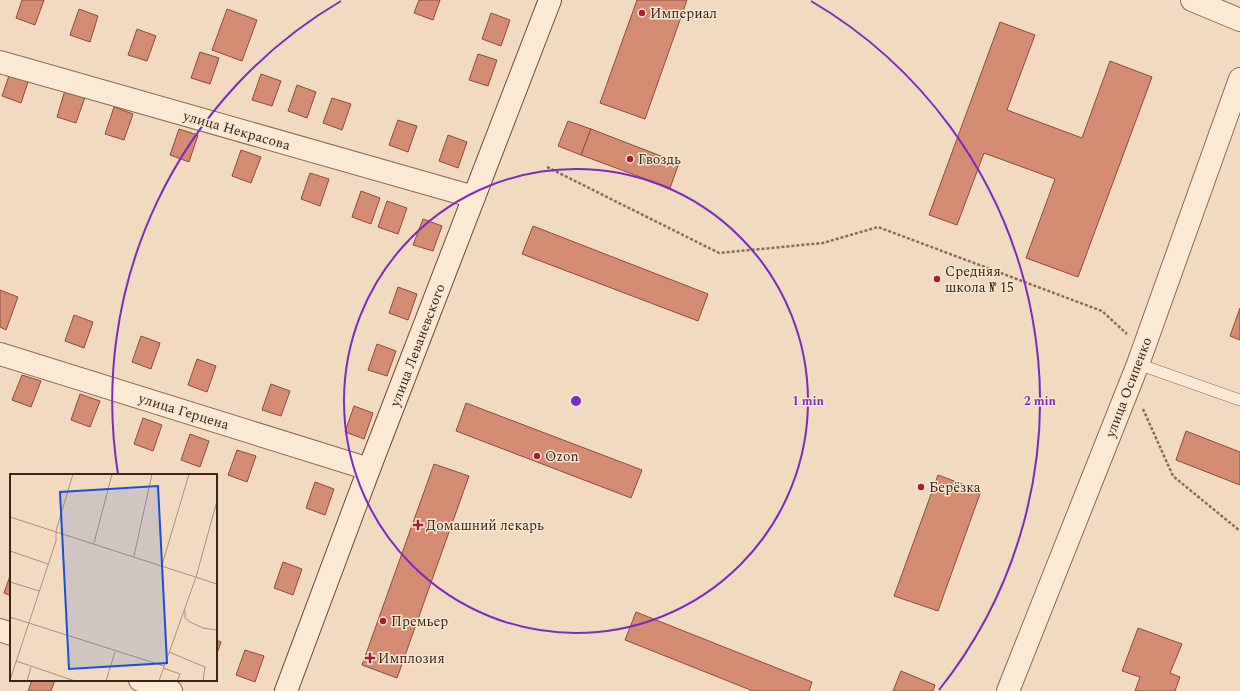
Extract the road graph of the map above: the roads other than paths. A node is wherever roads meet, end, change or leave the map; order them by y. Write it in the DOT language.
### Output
graph roads {
  1 [pos="550,0"];
  2 [pos="1192,0"];
  3 [pos="1240,20"];
  4 [pos="0,62"];
  5 [pos="1240,79"];
  6 [pos="474,197"];
  7 [pos="0,354"];
  8 [pos="1134,372"];
  9 [pos="1240,400"];
  10 [pos="369,469"];
  11 [pos="0,630"];
  12 [pos="10,634"];
  13 [pos="143,681"];
  14 [pos="171,691"];
  15 [pos="286,691"];
  16 [pos="1008,691"];
  1 -- 6 [label="street, улица Леваневского"];
  2 -- 3 [label="street"];
  4 -- 6 [label="street, улица Некрасова"];
  5 -- 8 [label="street, улица Осипенко"];
  6 -- 10 [label="street, улица Леваневского"];
  7 -- 10 [label="street, улица Герцена"];
  8 -- 9 [label="lane"];
  8 -- 16 [label="street, улица Осипенко"];
  10 -- 15 [label="street, улица Леваневского"];
  11 -- 12 [label="street"];
  13 -- 14 [label="street"];
}
